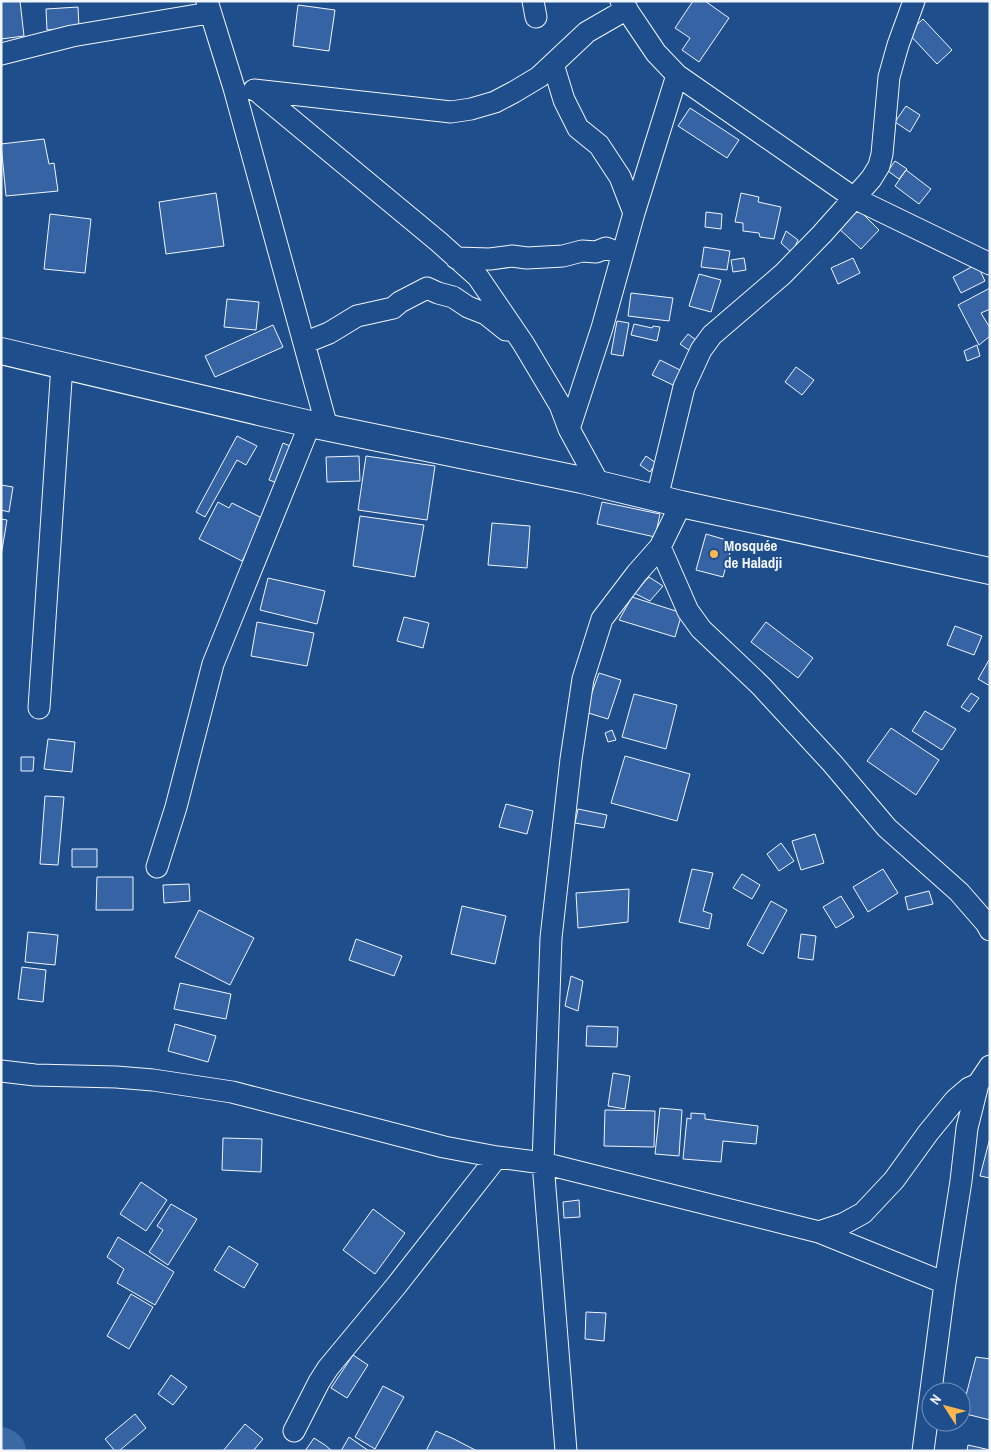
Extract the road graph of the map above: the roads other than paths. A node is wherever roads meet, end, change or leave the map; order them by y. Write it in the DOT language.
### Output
graph roads {
  1 [pos="914,1"];
  2 [pos="624,5"];
  3 [pos="208,7"];
  4 [pos="1,54"];
  5 [pos="553,64"];
  6 [pos="677,74"];
  7 [pos="234,88"];
  8 [pos="257,91"];
  9 [pos="854,198"];
  10 [pos="634,213"];
  11 [pos="622,254"];
  12 [pos="456,258"];
  13 [pos="990,264"];
  14 [pos="304,343"];
  15 [pos="523,343"];
  16 [pos="1,350"];
  17 [pos="62,365"];
  18 [pos="319,426"];
  19 [pos="569,429"];
  20 [pos="599,484"];
  21 [pos="669,501"];
  22 [pos="660,547"];
  23 [pos="990,571"];
  24 [pos="39,708"];
  25 [pos="157,867"];
  26 [pos="990,930"];
  27 [pos="990,1066"];
  28 [pos="1,1071"];
  29 [pos="978,1084"];
  30 [pos="497,1157"];
  31 [pos="543,1163"];
  32 [pos="819,1232"];
  33 [pos="945,1283"];
  34 [pos="294,1430"];
  35 [pos="566,1451"];
  36 [pos="922,1451"];
  1 -- 9 [label="street"];
  2 -- 5 [label="street"];
  2 -- 6 [label="street"];
  3 -- 4 [label="street"];
  3 -- 7 [label="street"];
  5 -- 8 [label="street"];
  5 -- 10 [label="street"];
  6 -- 9 [label="street"];
  6 -- 10 [label="street"];
  7 -- 8 [label="street"];
  7 -- 14 [label="street"];
  8 -- 12 [label="street"];
  9 -- 13 [label="street"];
  9 -- 21 [label="street"];
  10 -- 11 [label="street"];
  11 -- 12 [label="street"];
  11 -- 19 [label="street"];
  12 -- 15 [label="street"];
  14 -- 15 [label="street"];
  14 -- 18 [label="street"];
  15 -- 19 [label="street"];
  16 -- 17 [label="street"];
  17 -- 18 [label="street"];
  17 -- 24 [label="street"];
  18 -- 20 [label="street"];
  18 -- 25 [label="street"];
  19 -- 20 [label="street"];
  20 -- 21 [label="street"];
  21 -- 22 [label="street"];
  21 -- 23 [label="street"];
  22 -- 26 [label="street"];
  22 -- 31 [label="street"];
  27 -- 29 [label="street"];
  28 -- 30 [label="street"];
  29 -- 32 [label="street"];
  29 -- 33 [label="street"];
  30 -- 31 [label="street"];
  30 -- 34 [label="street"];
  31 -- 32 [label="street"];
  31 -- 35 [label="street"];
  32 -- 33 [label="street"];
  33 -- 36 [label="street"];
}
